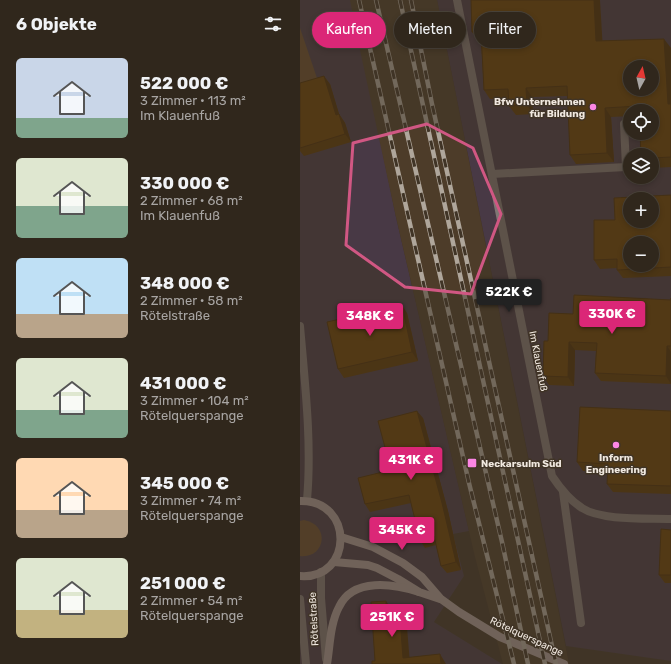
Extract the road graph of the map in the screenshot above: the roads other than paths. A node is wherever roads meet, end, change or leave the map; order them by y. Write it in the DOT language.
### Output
graph roads {
  1 [pos="457,0"];
  2 [pos="625,140"];
  3 [pos="492,174"];
  4 [pos="300,326"];
  5 [pos="304,426"];
  6 [pos="563,492"];
  7 [pos="304,501"];
  8 [pos="671,519"];
  9 [pos="342,537"];
  10 [pos="334,562"];
  11 [pos="321,572"];
  12 [pos="300,576"];
  13 [pos="419,592"];
  14 [pos="300,599"];
  15 [pos="441,599"];
  16 [pos="581,623"];
  17 [pos="306,664"];
  18 [pos="326,664"];
  19 [pos="564,664"];
  1 -- 3 [label="street, Im Klauenfuß"];
  2 -- 3 [label="street"];
  3 -- 6 [label="street, Im Klauenfuß"];
  4 -- 5 [label="street"];
  5 -- 7 [label="street"];
  6 -- 8 [label="street, Im Klauenfuß"];
  6 -- 16 [label="street"];
  7 -- 9 [label="main road"];
  9 -- 10 [label="main road"];
  9 -- 15 [label="main road, Rötelquerspange"];
  10 -- 11 [label="main road"];
  10 -- 13 [label="main road, Rötelquerspange"];
  11 -- 12 [label="main road"];
  11 -- 18 [label="street, Rötelstraße"];
  13 -- 15 [label="main road, Rötelquerspange"];
  13 -- 18 [label="main road"];
  14 -- 17 [label="street, Rötelstraße"];
  15 -- 19 [label="main road, Rötelquerspange"];
}
